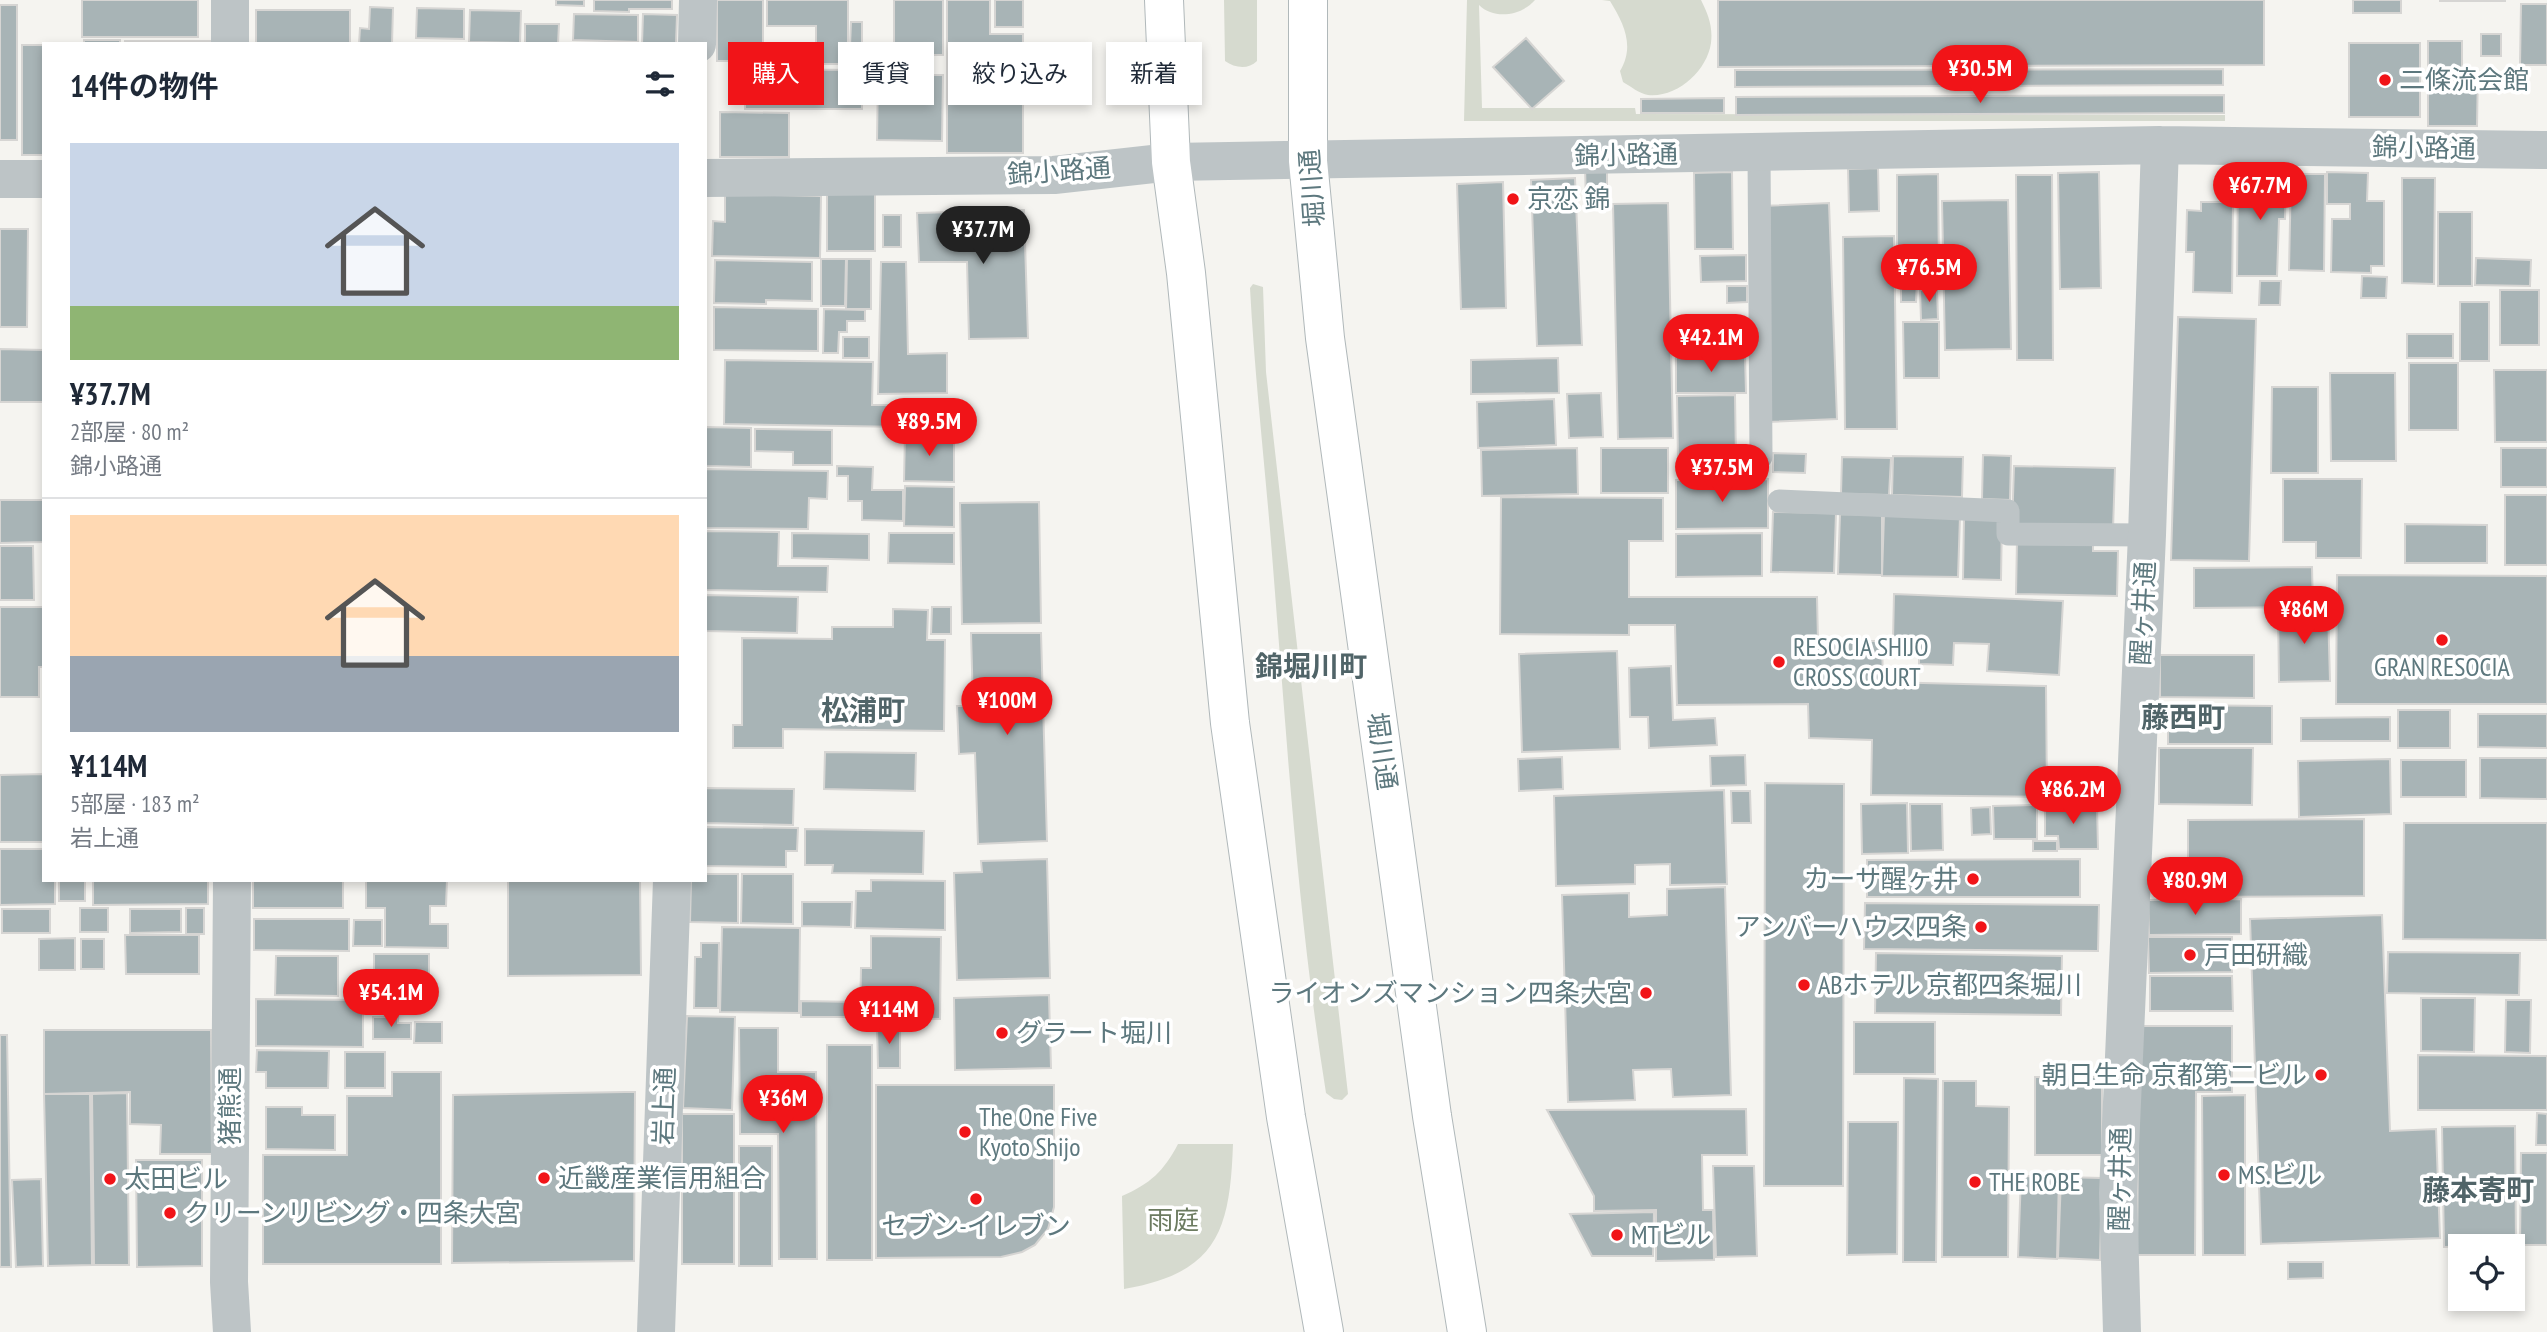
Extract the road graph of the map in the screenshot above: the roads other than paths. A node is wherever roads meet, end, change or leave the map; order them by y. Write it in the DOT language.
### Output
graph roads {
  1 [pos="230,0"];
  2 [pos="698,0"];
  3 [pos="1164,0"];
  4 [pos="1308,0"];
  5 [pos="230,42"];
  6 [pos="698,42"];
  7 [pos="2160,145"];
  8 [pos="2547,150"];
  9 [pos="1759,153"];
  10 [pos="1308,161"];
  11 [pos="1171,162"];
  12 [pos="707,178"];
  13 [pos="0,179"];
  14 [pos="42,179"];
  15 [pos="1761,457"];
  16 [pos="1779,502"];
  17 [pos="2147,535"];
  18 [pos="232,882"];
  19 [pos="672,882"];
  20 [pos="232,1332"];
  21 [pos="656,1332"];
  22 [pos="1324,1332"];
  23 [pos="1468,1332"];
  24 [pos="2122,1332"];
  1 -- 5 [label="street"];
  2 -- 6 [label="street"];
  3 -- 11 [label="main road"];
  4 -- 10 [label="main road, 堀川通"];
  7 -- 8 [label="street, 錦小路通"];
  7 -- 9 [label="street, 錦小路通"];
  7 -- 17 [label="street, 醒ヶ井通"];
  9 -- 10 [label="street, 錦小路通"];
  9 -- 15 [label="lane"];
  10 -- 11 [label="street, 錦小路通"];
  10 -- 23 [label="main road, 堀川通"];
  11 -- 12 [label="street, 錦小路通"];
  11 -- 22 [label="main road"];
  13 -- 14 [label="street"];
  16 -- 17 [label="lane"];
  17 -- 24 [label="street, 醒ヶ井通"];
  18 -- 20 [label="street, 猪熊通"];
  19 -- 21 [label="street, 岩上通"];
}
